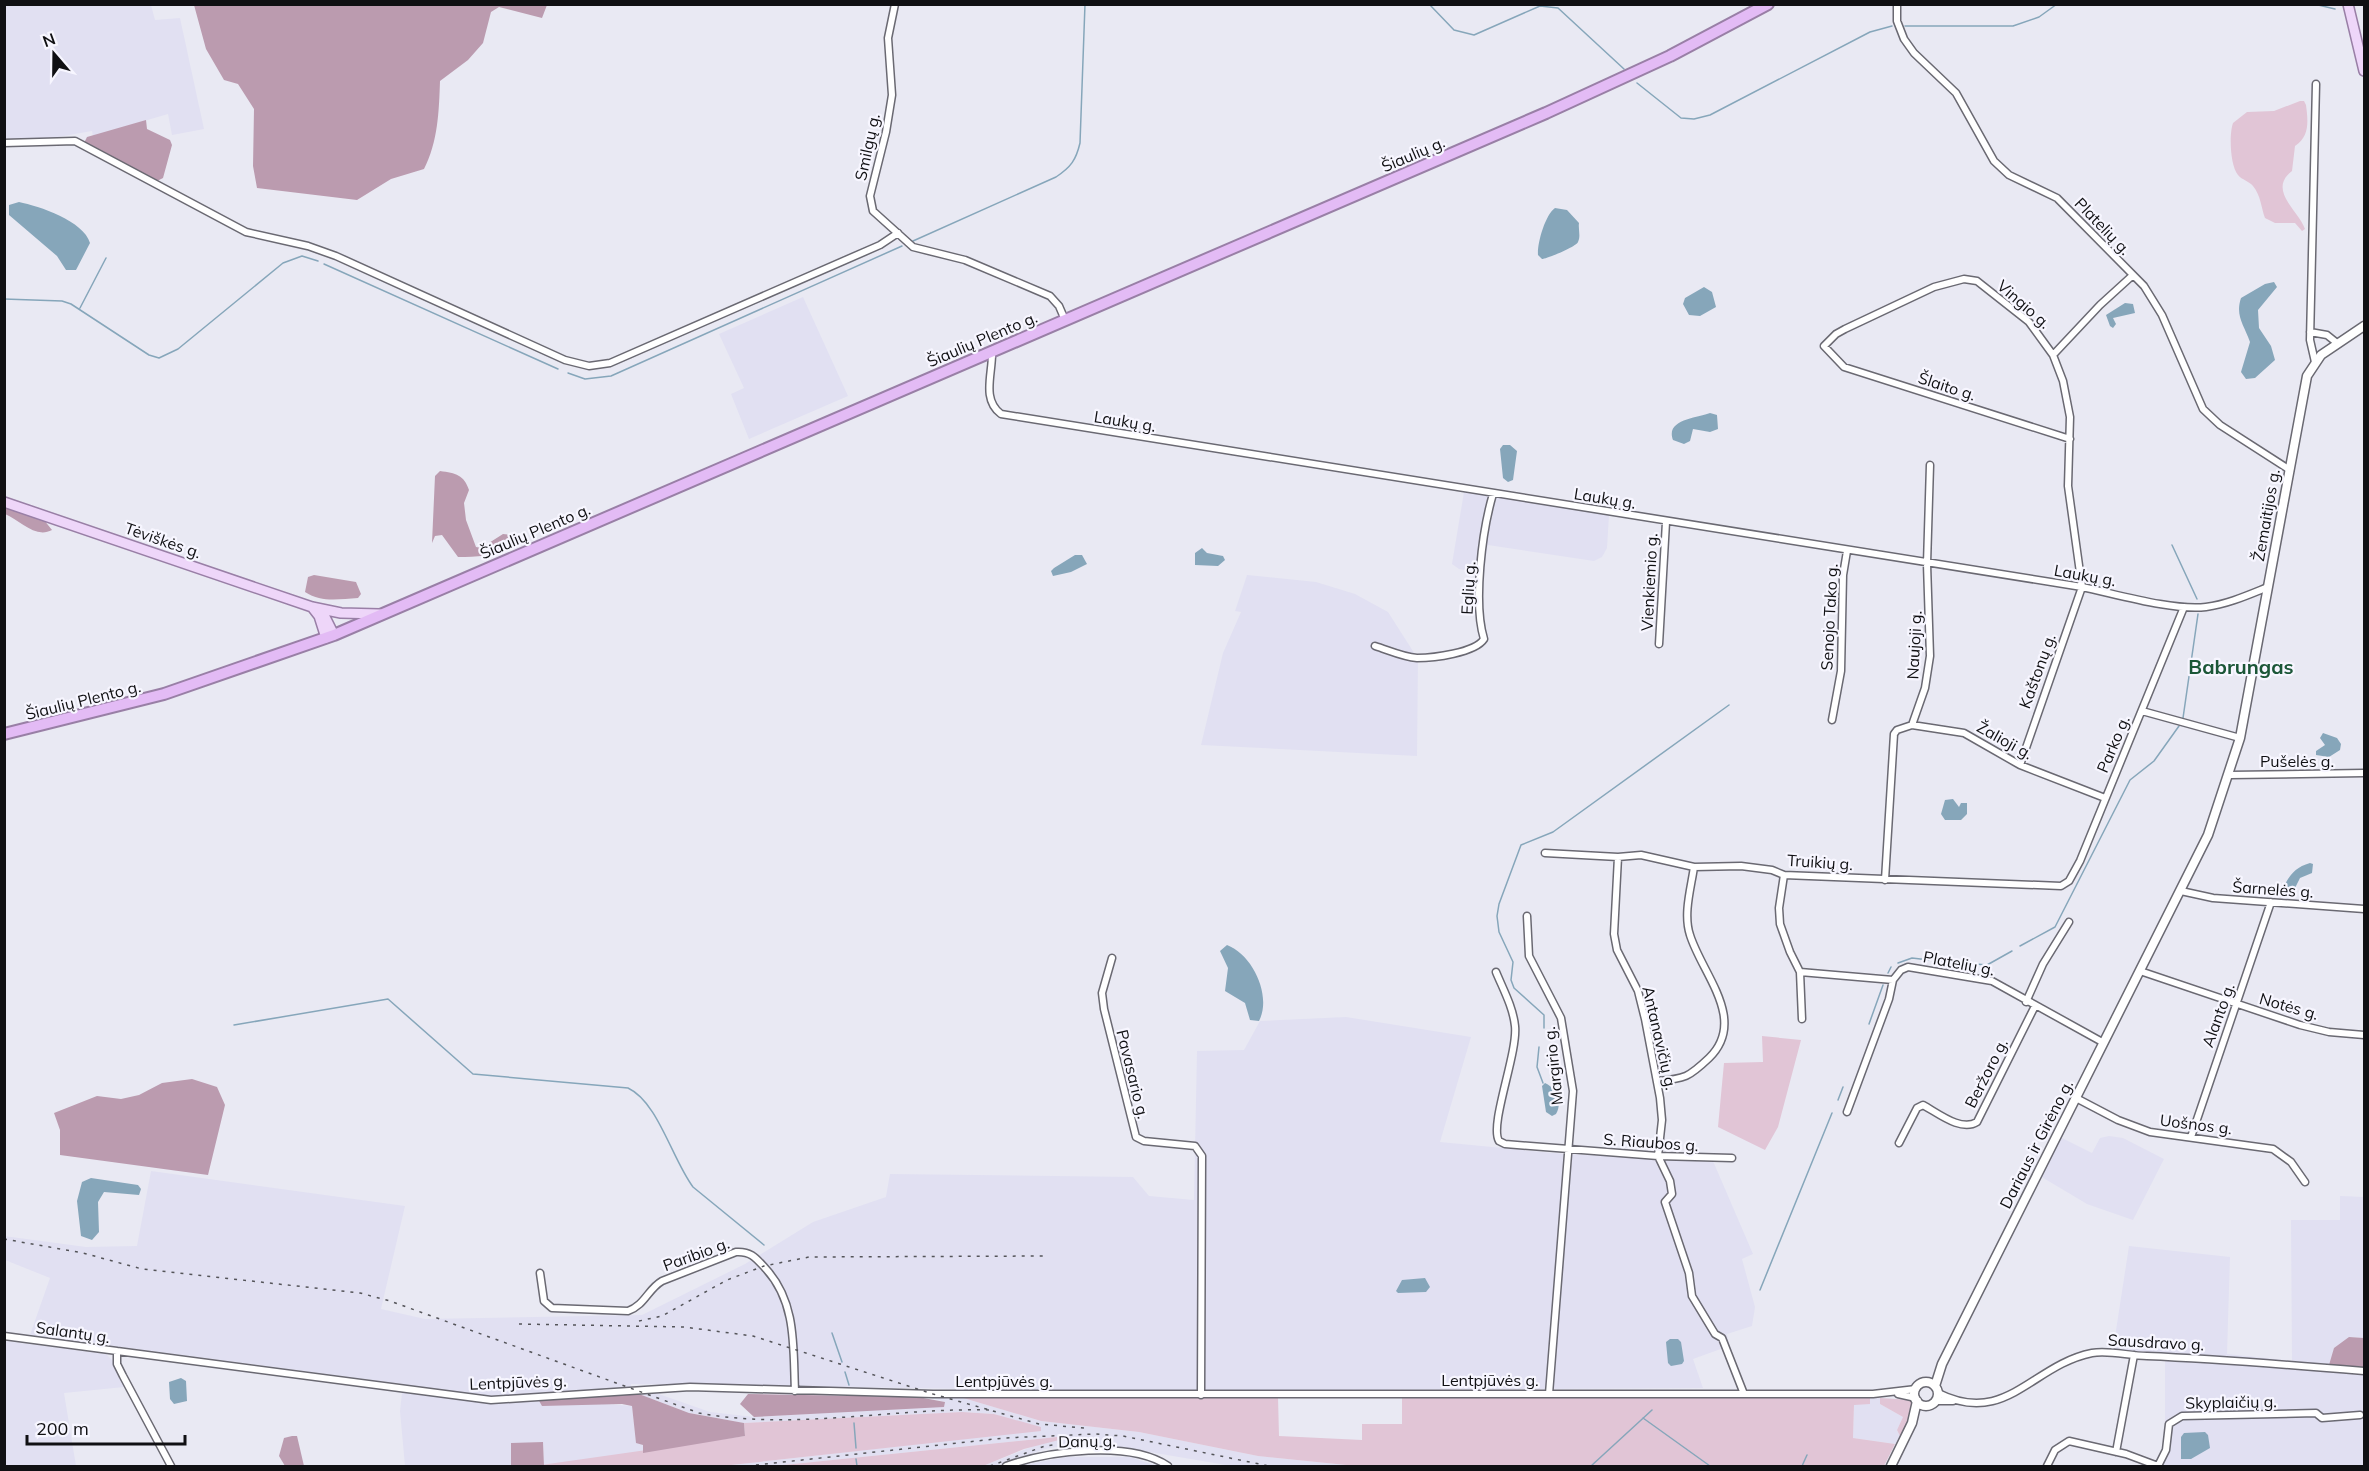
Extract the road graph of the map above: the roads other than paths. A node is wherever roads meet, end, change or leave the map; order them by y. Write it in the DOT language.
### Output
graph roads {
  1 [pos="895,4"];
  2 [pos="1768,4"];
  3 [pos="1897,4"];
  4 [pos="2348,4"];
  5 [pos="2364,71"];
  6 [pos="2316,84"];
  7 [pos="4,144"];
  8 [pos="898,232"];
  9 [pos="2133,275"];
  10 [pos="1065,320"];
  11 [pos="2364,326"];
  12 [pos="2310,332"];
  13 [pos="2337,343"];
  14 [pos="1824,346"];
  15 [pos="992,351"];
  16 [pos="2054,355"];
  17 [pos="2315,362"];
  18 [pos="2070,439"];
  19 [pos="1930,465"];
  20 [pos="2290,470"];
  21 [pos="1493,494"];
  22 [pos="4,502"];
  23 [pos="1666,522"];
  24 [pos="1847,551"];
  25 [pos="1927,564"];
  26 [pos="2082,587"];
  27 [pos="2268,587"];
  28 [pos="2184,607"];
  29 [pos="317,608"];
  30 [pos="383,614"];
  31 [pos="330,637"];
  32 [pos="1659,644"];
  33 [pos="1375,646"];
  34 [pos="2142,711"];
  35 [pos="1832,720"];
  36 [pos="1912,725"];
  37 [pos="7,735"];
  38 [pos="2240,738"];
  39 [pos="2020,765"];
  40 [pos="2364,773"];
  41 [pos="2230,775"];
  42 [pos="2105,798"];
  43 [pos="1545,853"];
  44 [pos="1618,858"];
  45 [pos="1694,867"];
  46 [pos="1784,875"];
  47 [pos="1885,880"];
  48 [pos="2061,886"];
  49 [pos="2181,891"];
  50 [pos="2271,902"];
  51 [pos="2364,909"];
  52 [pos="1527,916"];
  53 [pos="2069,922"];
  54 [pos="2158,936"];
  55 [pos="1112,958"];
  56 [pos="2140,971"];
  57 [pos="1496,972"];
  58 [pos="1800,972"];
  59 [pos="1893,981"];
  60 [pos="2026,1002"];
  61 [pos="2237,1005"];
  62 [pos="2035,1006"];
  63 [pos="1802,1019"];
  64 [pos="2364,1035"];
  65 [pos="2104,1043"];
  66 [pos="1657,1081"];
  67 [pos="2076,1098"];
  68 [pos="1847,1112"];
  69 [pos="2191,1137"];
  70 [pos="1899,1143"];
  71 [pos="1568,1149"];
  72 [pos="1658,1156"];
  73 [pos="1732,1158"];
  74 [pos="2305,1182"];
  75 [pos="540,1273"];
  76 [pos="4,1336"];
  77 [pos="117,1351"];
  78 [pos="2134,1355"];
  79 [pos="2364,1371"];
  80 [pos="1934,1390"];
  81 [pos="795,1391"];
  82 [pos="1549,1394"];
  83 [pos="1744,1394"];
  84 [pos="1201,1395"];
  85 [pos="1919,1399"];
  86 [pos="2360,1415"];
  87 [pos="2116,1452"];
  88 [pos="171,1467"];
  89 [pos="1006,1467"];
  90 [pos="1168,1467"];
  91 [pos="1891,1467"];
  92 [pos="2047,1467"];
  1 -- 8 [label="street, Smilgų g."];
  2 -- 10 [label="highway, Šiaulių g."];
  3 -- 9 [label="street, Platelių g."];
  4 -- 5 [label="main road"];
  6 -- 12 [label="street"];
  7 -- 8 [label="street"];
  8 -- 10 [label="street, Smilgų g."];
  9 -- 16 [label="street"];
  9 -- 20 [label="street, Platelių g."];
  10 -- 15 [label="highway, Šiaulių Plento g."];
  11 -- 13 [label="main road"];
  12 -- 13 [label="street"];
  12 -- 17 [label="street"];
  13 -- 17 [label="main road"];
  14 -- 16 [label="street, Vingio g."];
  14 -- 18 [label="street, Šlaito g."];
  15 -- 21 [label="street, Laukų g."];
  15 -- 30 [label="highway, Šiaulių Plento g."];
  16 -- 18 [label="street, Vingio g."];
  17 -- 20 [label="main road, Žemaitijos g."];
  18 -- 26 [label="street, Vingio g."];
  19 -- 25 [label="street, Naujoji g."];
  20 -- 27 [label="main road, Žemaitijos g."];
  21 -- 23 [label="street, Laukų g."];
  21 -- 33 [label="street, Eglių g."];
  22 -- 29 [label="main road, Tėviškės g."];
  23 -- 24 [label="street, Laukų g."];
  23 -- 32 [label="street, Vienkiemio g."];
  24 -- 25 [label="street, Laukų g."];
  24 -- 35 [label="street, Senojo Tako g."];
  25 -- 26 [label="street, Laukų g."];
  25 -- 36 [label="street, Naujoji g."];
  26 -- 28 [label="street, Laukų g."];
  26 -- 39 [label="street, Kaštonų g."];
  27 -- 28 [label="street, Laukų g."];
  27 -- 38 [label="main road, Žemaitijos g."];
  28 -- 34 [label="street, Parko g."];
  29 -- 30 [label="main road, Tėviškės g."];
  29 -- 31 [label="main road"];
  30 -- 31 [label="highway, Šiaulių Plento g."];
  31 -- 37 [label="highway, Šiaulių Plento g."];
  34 -- 38 [label="street"];
  34 -- 42 [label="street, Parko g."];
  36 -- 39 [label="street, Žalioji g."];
  36 -- 47 [label="street"];
  38 -- 41 [label="main road, Žemaitijos g."];
  39 -- 42 [label="street, Žalioji g."];
  40 -- 41 [label="street, Pušelės g."];
  41 -- 49 [label="main road, Žemaitijos g."];
  42 -- 48 [label="street, Parko g."];
  43 -- 44 [label="street, Truikių g."];
  44 -- 45 [label="street, Truikių g."];
  44 -- 66 [label="street, Antanavičių g."];
  45 -- 46 [label="street, Truikių g."];
  45 -- 66 [label="street"];
  46 -- 47 [label="street, Truikių g."];
  46 -- 58 [label="street"];
  47 -- 48 [label="street, Truikių g."];
  49 -- 50 [label="street, Šarnelės g."];
  49 -- 54 [label="main road, Žemaitijos g."];
  50 -- 51 [label="street, Šarnelės g."];
  50 -- 61 [label="street, Alanto g."];
  52 -- 71 [label="street, Margirio g."];
  53 -- 60 [label="street"];
  54 -- 56 [label="main road, Dariaus ir Girėno g."];
  55 -- 84 [label="street, Pavasario g."];
  56 -- 61 [label="street, Notės g."];
  56 -- 65 [label="main road, Dariaus ir Girėno g."];
  57 -- 71 [label="street, S. Riaubos g."];
  58 -- 59 [label="street"];
  58 -- 63 [label="street"];
  59 -- 60 [label="street, Platelių g."];
  59 -- 68 [label="street"];
  60 -- 62 [label="street, Platelių g."];
  61 -- 64 [label="street, Notės g."];
  61 -- 69 [label="street, Alanto g."];
  62 -- 65 [label="street, Platelių g."];
  62 -- 70 [label="street, Beržoro g."];
  65 -- 67 [label="main road, Dariaus ir Girėno g."];
  66 -- 72 [label="street, Antanavičių g."];
  67 -- 69 [label="street, Uošnos g."];
  67 -- 80 [label="main road, Dariaus ir Girėno g."];
  69 -- 74 [label="street, Uošnos g."];
  71 -- 72 [label="street, S. Riaubos g."];
  71 -- 82 [label="street, Margirio g."];
  72 -- 73 [label="street, S. Riaubos g."];
  72 -- 83 [label="street"];
  75 -- 81 [label="street, Paribio g."];
  76 -- 77 [label="street, Salantų g."];
  77 -- 81 [label="street, Lentpjūvės g."];
  77 -- 88 [label="street, Salantų g."];
  78 -- 79 [label="street, Sausdravo g."];
  78 -- 80 [label="street, Sausdravo g."];
  78 -- 87 [label="street"];
  80 -- 85 [label="main road, Dariaus ir Girėno g."];
  80 -- 85 [label="main road, Dariaus ir Girėno g."];
  81 -- 84 [label="street, Lentpjūvės g."];
  82 -- 83 [label="street, Lentpjūvės g."];
  82 -- 84 [label="street, Lentpjūvės g."];
  83 -- 85 [label="street, Lentpjūvės g."];
  85 -- 91 [label="main road"];
  86 -- 87 [label="street, Skyplaičių g."];
  87 -- 92 [label="street, Skyplaičių g."];
  89 -- 90 [label="street, Danų g."];
}
